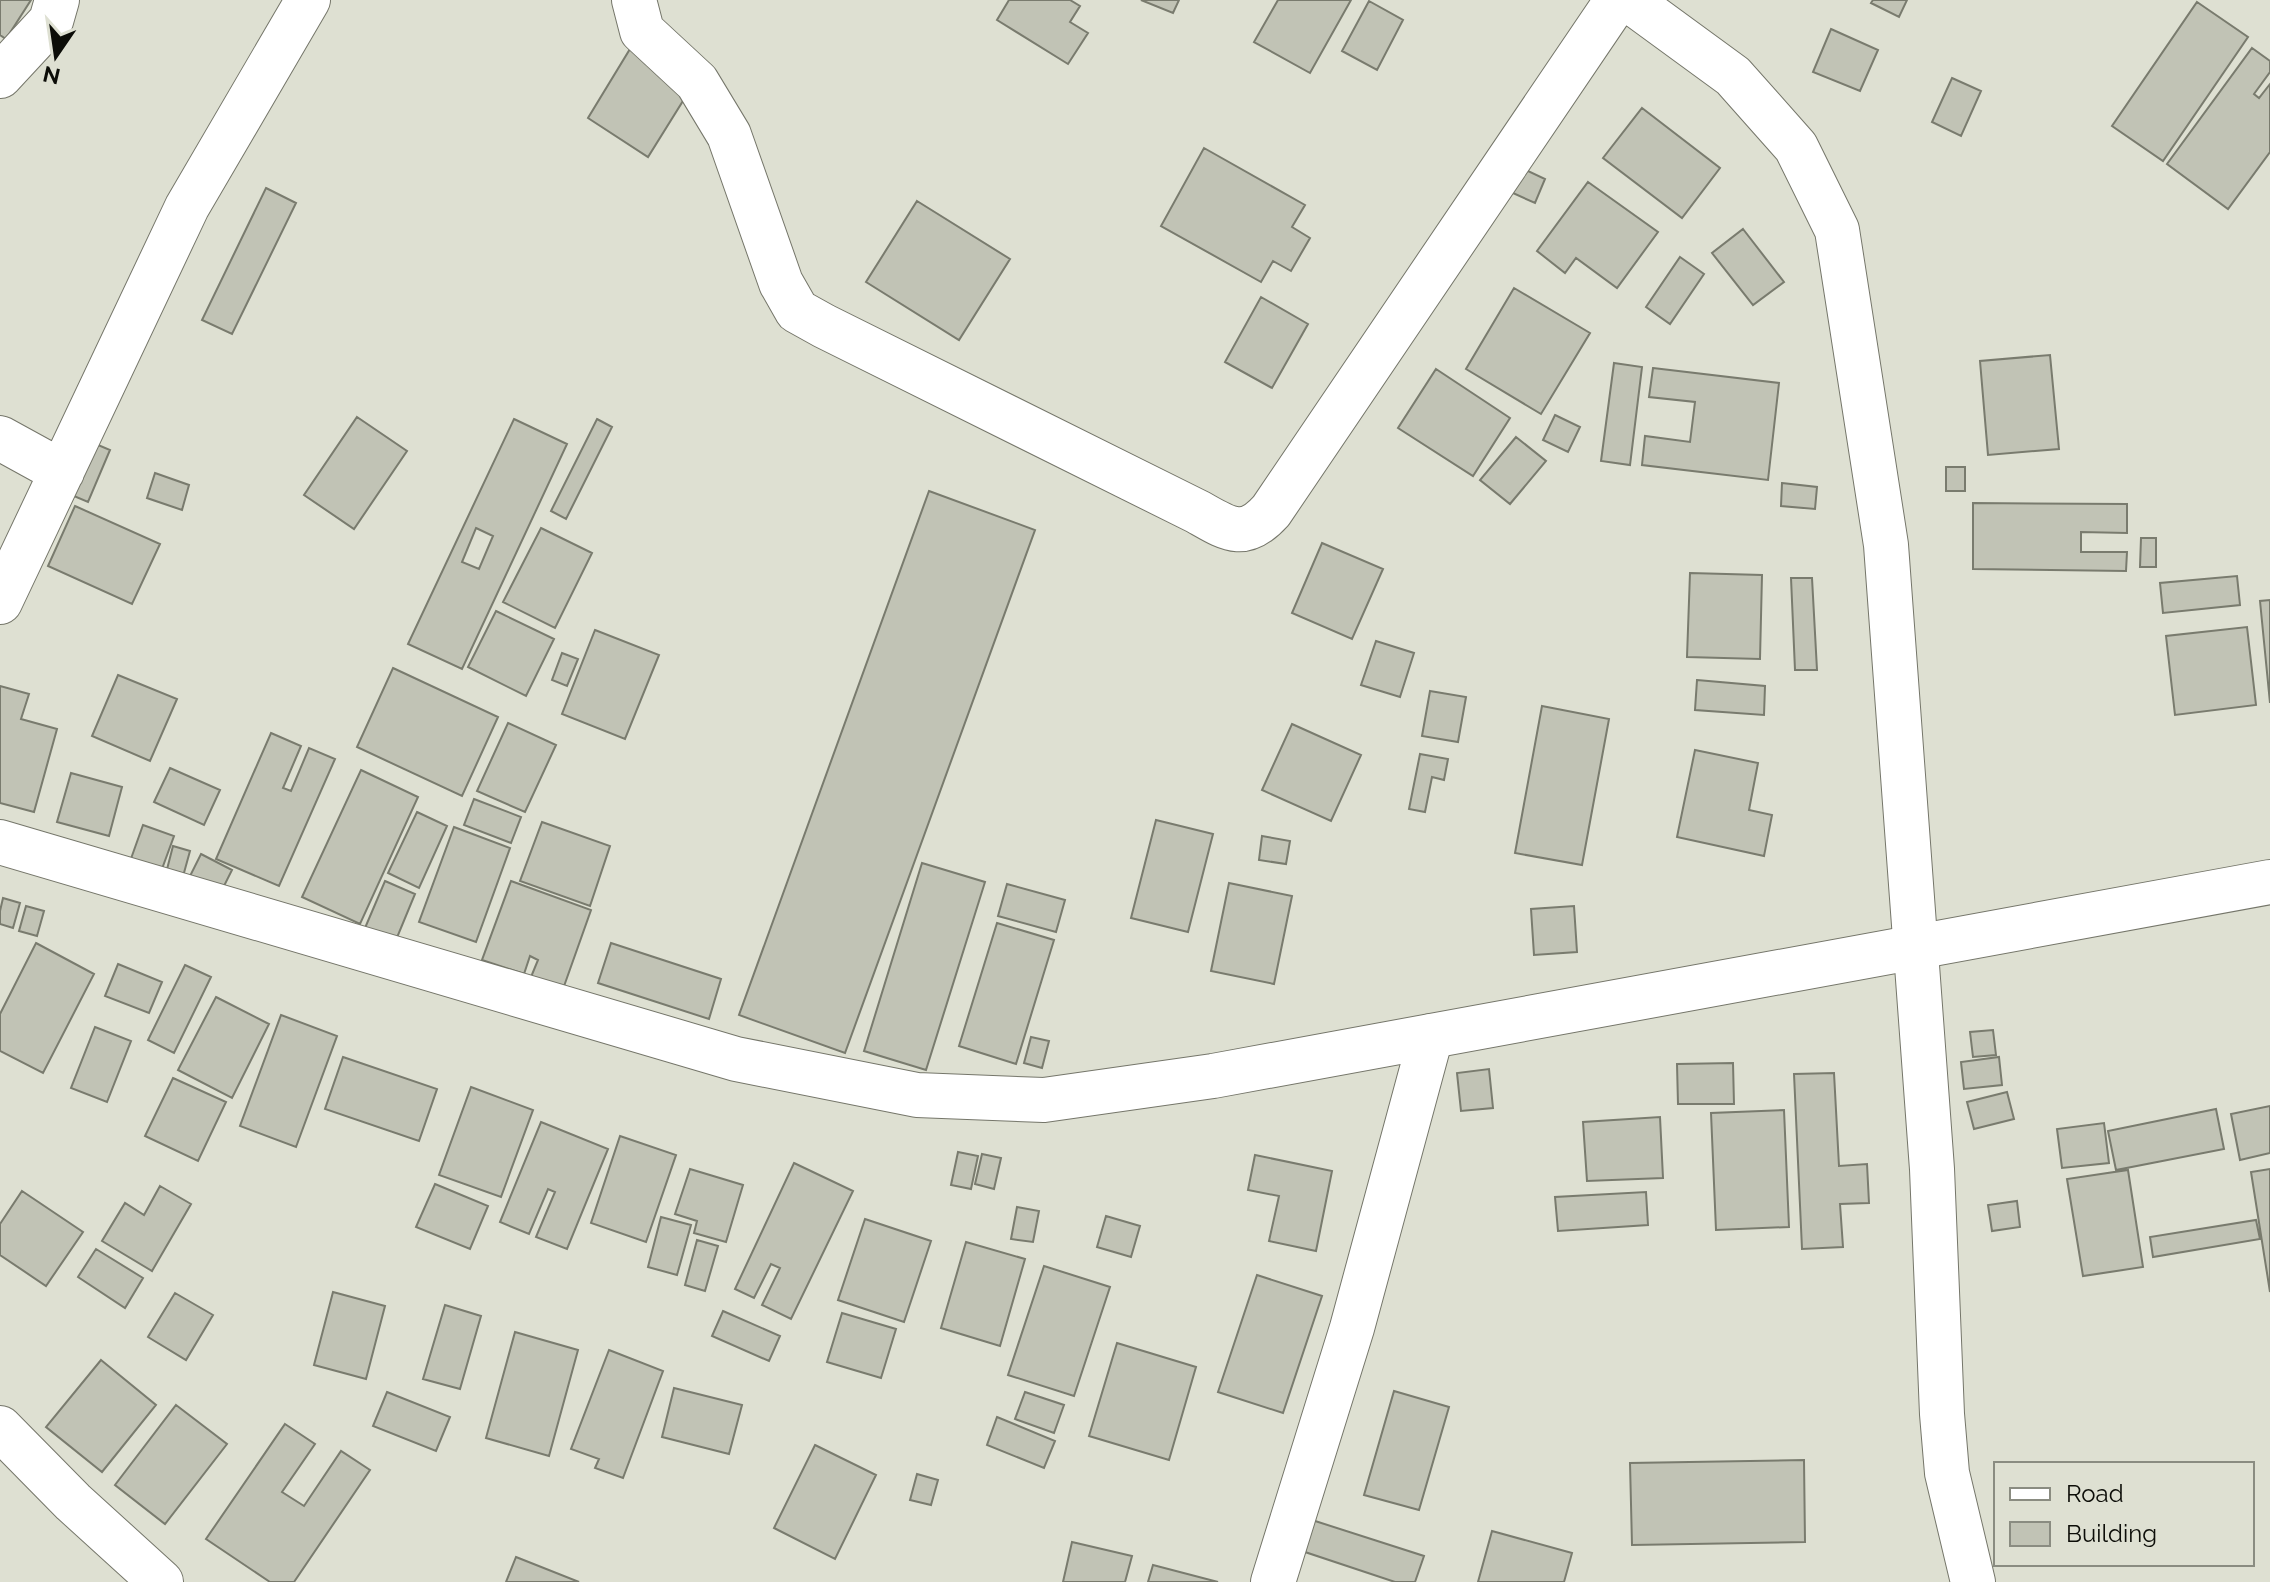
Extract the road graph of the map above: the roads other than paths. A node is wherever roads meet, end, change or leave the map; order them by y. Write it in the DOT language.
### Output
graph roads {
  1 [pos="57,0"];
  2 [pos="308,0"];
  3 [pos="634,0"];
  4 [pos="1617,0"];
  5 [pos="1629,0"];
  6 [pos="0,76"];
  7 [pos="0,438"];
  8 [pos="62,472"];
  9 [pos="0,602"];
  10 [pos="0,842"];
  11 [pos="2270,882"];
  12 [pos="1917,946"];
  13 [pos="1431,1036"];
  14 [pos="0,1428"];
  15 [pos="161,1582"];
  16 [pos="1273,1582"];
  17 [pos="1973,1582"];
  1 -- 6 [label="street"];
  2 -- 8 [label="street"];
  3 -- 4 [label="street"];
  5 -- 12 [label="street"];
  7 -- 8 [label="street"];
  8 -- 9 [label="street"];
  10 -- 13 [label="street"];
  11 -- 12 [label="street"];
  12 -- 13 [label="street"];
  12 -- 17 [label="street"];
  13 -- 16 [label="street"];
  14 -- 15 [label="street"];
}
